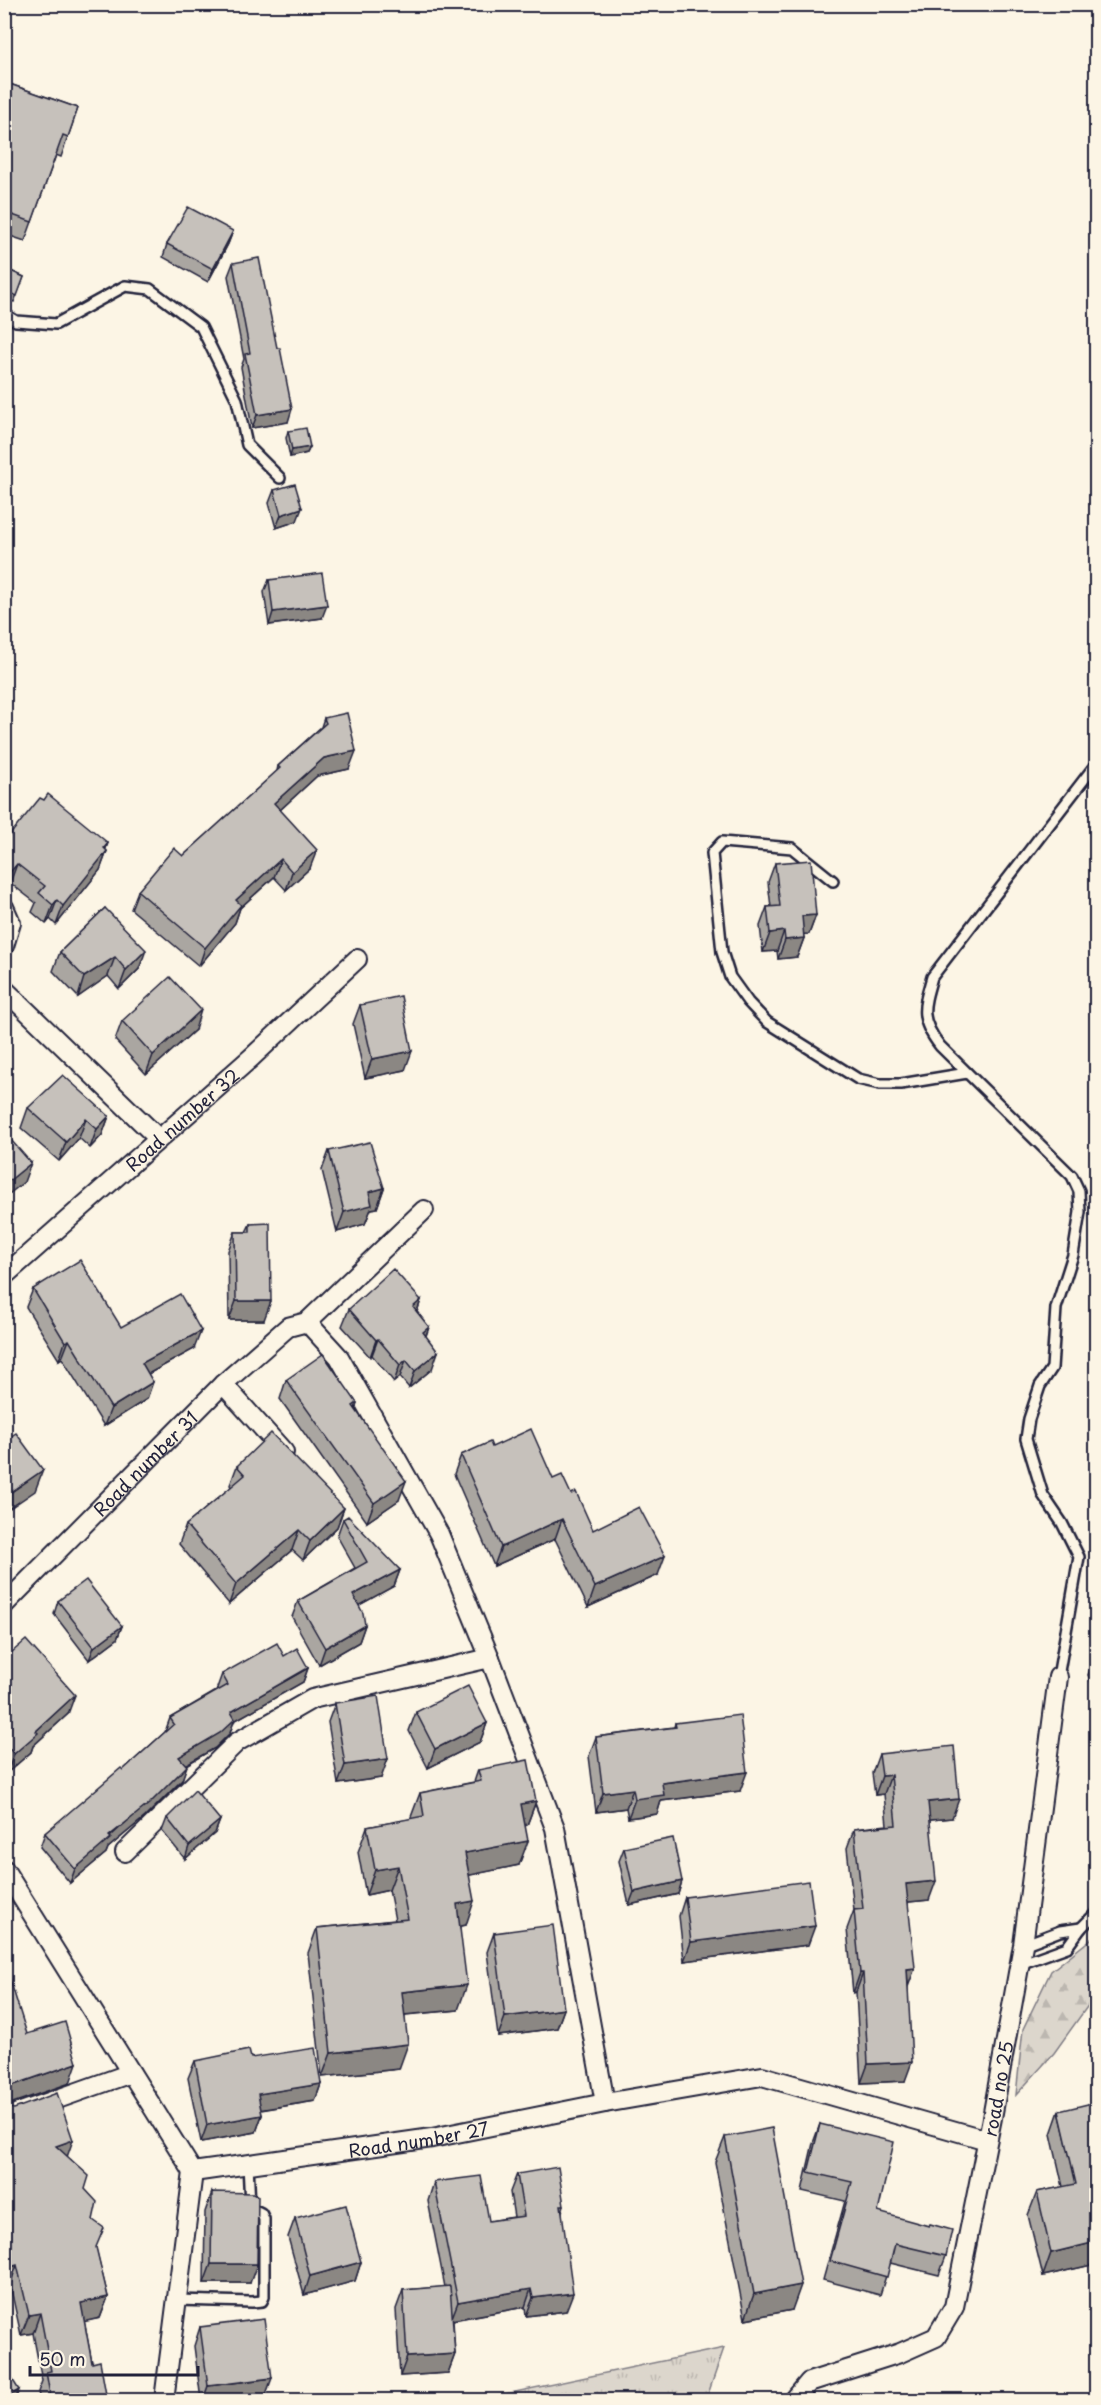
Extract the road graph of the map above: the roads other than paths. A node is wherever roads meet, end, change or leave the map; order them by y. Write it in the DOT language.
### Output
graph roads {
  1 [pos="4,314"];
  2 [pos="280,478"];
  3 [pos="1096,764"];
  4 [pos="833,881"];
  5 [pos="4,907"];
  6 [pos="4,946"];
  7 [pos="357,959"];
  8 [pos="4,989"];
  9 [pos="967,1073"];
  10 [pos="158,1138"];
  11 [pos="424,1210"];
  12 [pos="4,1276"];
  13 [pos="307,1322"];
  14 [pos="223,1384"];
  15 [pos="300,1469"];
  16 [pos="4,1605"];
  17 [pos="490,1658"];
  18 [pos="1058,1677"];
  19 [pos="125,1852"];
  20 [pos="4,1869"];
  21 [pos="1096,1913"];
  22 [pos="1081,1928"];
  23 [pos="1023,1945"];
  24 [pos="1020,1964"];
  25 [pos="131,2073"];
  26 [pos="604,2103"];
  27 [pos="4,2118"];
  28 [pos="987,2140"];
  29 [pos="248,2164"];
  30 [pos="193,2172"];
  31 [pos="177,2300"];
  32 [pos="164,2400"];
  33 [pos="794,2400"];
  1 -- 2 [label="lane"];
  3 -- 9 [label="lane"];
  4 -- 9 [label="lane"];
  5 -- 6 [label="street"];
  7 -- 10 [label="street, Road number 32"];
  8 -- 10 [label="street"];
  9 -- 18 [label="lane"];
  10 -- 12 [label="street, Road number 32"];
  11 -- 13 [label="street"];
  13 -- 14 [label="street, Road number 31"];
  13 -- 17 [label="street"];
  14 -- 15 [label="street"];
  14 -- 16 [label="street, Road number 31"];
  17 -- 19 [label="street"];
  17 -- 26 [label="street"];
  18 -- 23 [label="street, road no 25"];
  20 -- 25 [label="street"];
  21 -- 22 [label="lane"];
  22 -- 23 [label="lane"];
  22 -- 24 [label="lane"];
  23 -- 24 [label="street, road no 25"];
  24 -- 28 [label="street, road no 25"];
  25 -- 27 [label="street"];
  25 -- 30 [label="street"];
  26 -- 28 [label="street, Road number 27"];
  26 -- 29 [label="street, Road number 27"];
  28 -- 33 [label="street, road no 25"];
  29 -- 30 [label="street, Road number 27"];
  29 -- 31 [label="lane"];
  30 -- 31 [label="street"];
  31 -- 32 [label="street"];
}
